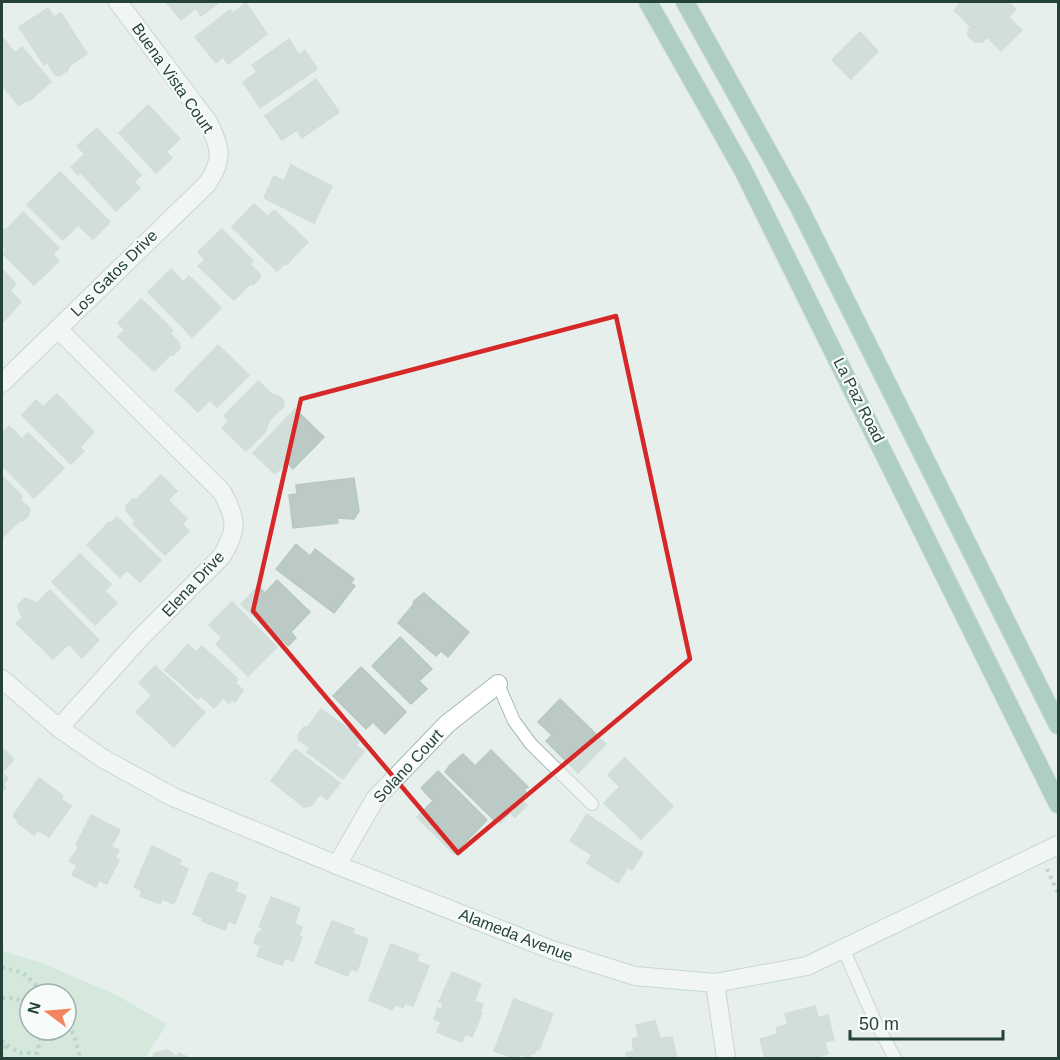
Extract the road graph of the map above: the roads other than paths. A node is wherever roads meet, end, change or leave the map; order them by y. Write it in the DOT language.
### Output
graph roads {
  1 [pos="118,2"];
  2 [pos="648,2"];
  3 [pos="685,2"];
  4 [pos="220,158"];
  5 [pos="58,328"];
  6 [pos="2,383"];
  7 [pos="2,679"];
  8 [pos="498,684"];
  9 [pos="1059,725"];
  10 [pos="59,728"];
  11 [pos="592,804"];
  12 [pos="1059,804"];
  13 [pos="1059,845"];
  14 [pos="337,865"];
  15 [pos="843,948"];
  16 [pos="715,983"];
  17 [pos="726,1059"];
  18 [pos="895,1059"];
  1 -- 4 [label="street, Buena Vista Court"];
  2 -- 12 [label="main road, La Paz Road"];
  3 -- 9 [label="main road, La Paz Road"];
  4 -- 5 [label="street, Los Gatos Drive"];
  5 -- 6 [label="street, Los Gatos Drive"];
  5 -- 10 [label="street, Elena Drive"];
  7 -- 10 [label="street, Alameda Avenue"];
  8 -- 11 [label="lane"];
  8 -- 14 [label="street, Solano Court"];
  10 -- 14 [label="street, Alameda Avenue"];
  13 -- 15 [label="street, Alameda Avenue"];
  14 -- 16 [label="street, Alameda Avenue"];
  15 -- 16 [label="street, Alameda Avenue"];
  15 -- 18 [label="lane"];
  16 -- 17 [label="street"];
}
